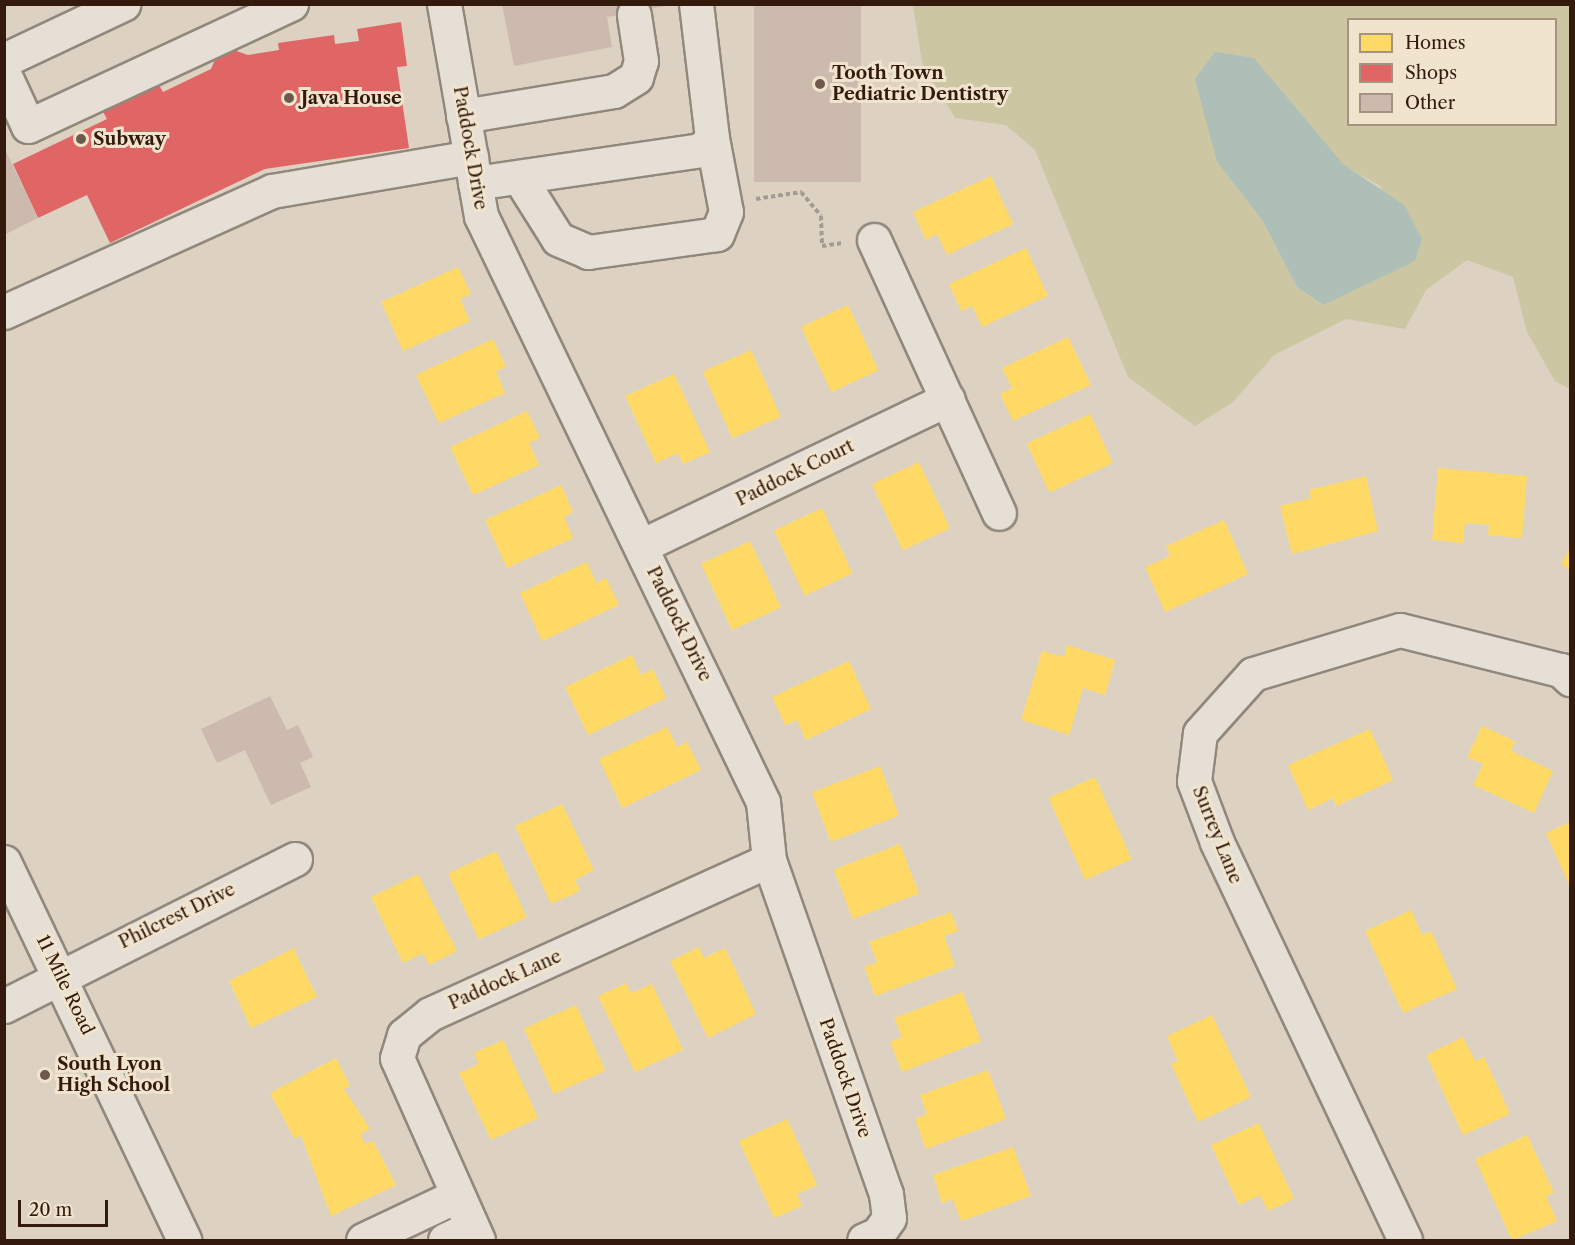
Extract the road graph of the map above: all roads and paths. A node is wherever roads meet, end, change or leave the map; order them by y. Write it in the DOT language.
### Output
graph roads {
  1 [pos="123,4"];
  2 [pos="291,4"];
  3 [pos="444,4"];
  4 [pos="696,4"];
  5 [pos="634,15"];
  6 [pos="4,60"];
  7 [pos="4,74"];
  8 [pos="464,116"];
  9 [pos="712,138"];
  10 [pos="473,170"];
  11 [pos="519,177"];
  12 [pos="724,204"];
  13 [pos="874,240"];
  14 [pos="4,312"];
  15 [pos="948,399"];
  16 [pos="999,513"];
  17 [pos="641,546"];
  18 [pos="1570,679"];
  19 [pos="295,859"];
  20 [pos="769,860"];
  21 [pos="4,862"];
  22 [pos="60,974"];
  23 [pos="4,1006"];
  24 [pos="456,1196"];
  25 [pos="465,1236"];
  26 [pos="184,1240"];
  27 [pos="363,1240"];
  28 [pos="864,1240"];
  29 [pos="1405,1240"];
  1 -- 6 [label="street"];
  2 -- 7 [label="street"];
  3 -- 8 [label="street, Paddock Drive"];
  4 -- 9 [label="street"];
  5 -- 8 [label="street"];
  8 -- 10 [label="street, Paddock Drive"];
  9 -- 11 [label="street"];
  9 -- 12 [label="street"];
  10 -- 11 [label="street"];
  10 -- 14 [label="street"];
  10 -- 17 [label="street, Paddock Drive"];
  11 -- 12 [label="street"];
  12 -- 13 [label="path"];
  13 -- 15 [label="street"];
  15 -- 16 [label="street"];
  15 -- 17 [label="street, Paddock Court"];
  17 -- 20 [label="street, Paddock Drive"];
  18 -- 29 [label="street, Surrey Lane"];
  19 -- 22 [label="street, Philcrest Drive"];
  20 -- 24 [label="street, Paddock Lane"];
  20 -- 28 [label="street, Paddock Drive"];
  21 -- 22 [label="street, 11 Mile Road"];
  22 -- 23 [label="street, Philcrest Drive"];
  22 -- 26 [label="street, 11 Mile Road"];
  24 -- 25 [label="street, Paddock Lane"];
  24 -- 27 [label="street"];
}
